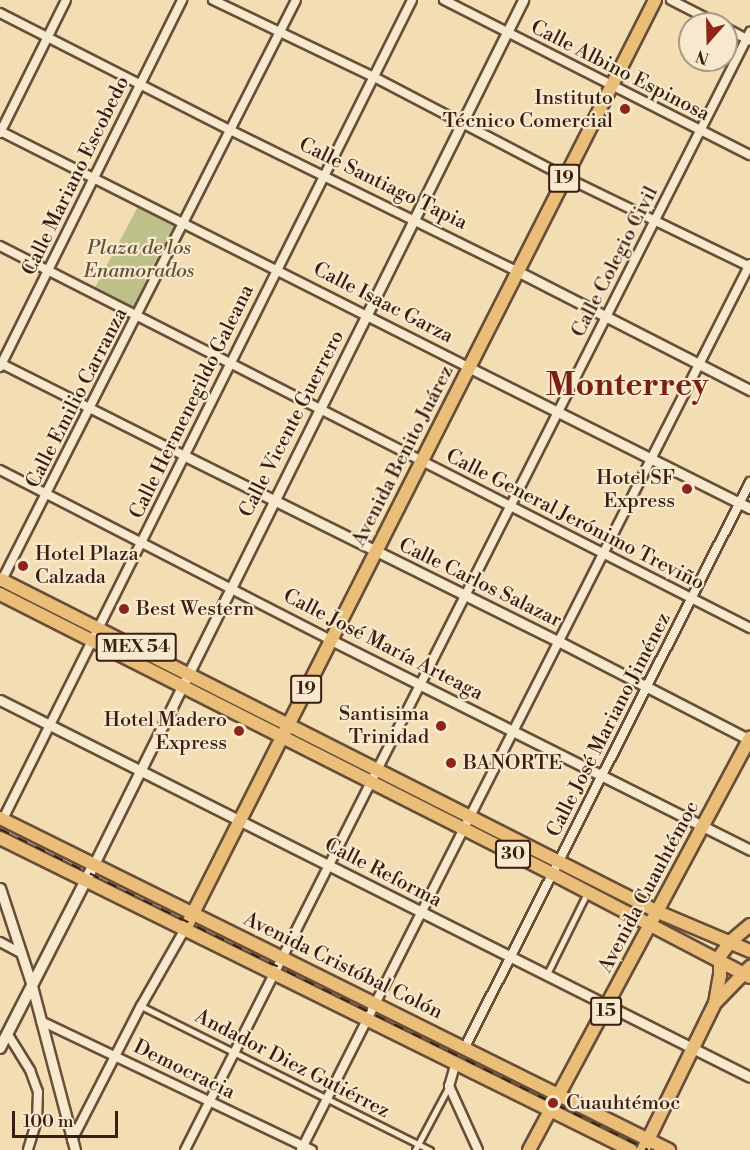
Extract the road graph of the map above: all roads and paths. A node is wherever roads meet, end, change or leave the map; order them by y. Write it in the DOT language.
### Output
graph roads {
  1 [pos="66,0"];
  2 [pos="182,0"];
  3 [pos="213,0"];
  4 [pos="296,0"];
  5 [pos="412,0"];
  6 [pos="444,0"];
  7 [pos="523,0"];
  8 [pos="655,0"];
  9 [pos="671,0"];
  10 [pos="694,12"];
  11 [pos="0,13"];
  12 [pos="506,32"];
  13 [pos="279,34"];
  14 [pos="47,36"];
  15 [pos="749,37"];
  16 [pos="374,78"];
  17 [pos="140,83"];
  18 [pos="612,85"];
  19 [pos="462,123"];
  20 [pos="700,130"];
  21 [pos="232,131"];
  22 [pos="0,132"];
  23 [pos="750,155"];
  24 [pos="325,175"];
  25 [pos="93,177"];
  26 [pos="565,177"];
  27 [pos="414,220"];
  28 [pos="655,220"];
  29 [pos="184,224"];
  30 [pos="0,246"];
  31 [pos="750,266"];
  32 [pos="277,269"];
  33 [pos="48,271"];
  34 [pos="517,271"];
  35 [pos="367,315"];
  36 [pos="607,315"];
  37 [pos="137,317"];
  38 [pos="699,363"];
  39 [pos="0,364"];
  40 [pos="230,364"];
  41 [pos="470,368"];
  42 [pos="750,390"];
  43 [pos="90,410"];
  44 [pos="320,410"];
  45 [pos="559,410"];
  46 [pos="185,456"];
  47 [pos="651,458"];
  48 [pos="423,461"];
  49 [pos="0,470"];
  50 [pos="750,482"];
  51 [pos="47,494"];
  52 [pos="273,500"];
  53 [pos="740,502"];
  54 [pos="512,506"];
  55 [pos="750,508"];
  56 [pos="142,541"];
  57 [pos="377,552"];
  58 [pos="603,552"];
  59 [pos="1,581"];
  60 [pos="230,586"];
  61 [pos="0,594"];
  62 [pos="465,596"];
  63 [pos="692,597"];
  64 [pos="98,628"];
  65 [pos="750,628"];
  66 [pos="92,640"];
  67 [pos="331,640"];
  68 [pos="558,642"];
  69 [pos="187,673"];
  70 [pos="421,684"];
  71 [pos="181,685"];
  72 [pos="647,687"];
  73 [pos="0,700"];
  74 [pos="50,725"];
  75 [pos="287,725"];
  76 [pos="514,731"];
  77 [pos="280,737"];
  78 [pos="750,739"];
  79 [pos="377,769"];
  80 [pos="140,770"];
  81 [pos="602,776"];
  82 [pos="370,782"];
  83 [pos="470,816"];
  84 [pos="1,820"];
  85 [pos="239,822"];
  86 [pos="703,827"];
  87 [pos="464,830"];
  88 [pos="0,838"];
  89 [pos="750,850"];
  90 [pos="559,862"];
  91 [pos="94,864"];
  92 [pos="330,866"];
  93 [pos="553,874"];
  94 [pos="86,881"];
  95 [pos="0,888"];
  96 [pos="587,891"];
  97 [pos="658,912"];
  98 [pos="421,913"];
  99 [pos="192,914"];
  100 [pos="652,924"];
  101 [pos="750,925"];
  102 [pos="184,929"];
  103 [pos="731,941"];
  104 [pos="0,942"];
  105 [pos="750,951"];
  106 [pos="21,953"];
  107 [pos="281,956"];
  108 [pos="509,958"];
  109 [pos="720,962"];
  110 [pos="273,973"];
  111 [pos="748,973"];
  112 [pos="546,976"];
  113 [pos="32,986"];
  114 [pos="375,1003"];
  115 [pos="715,1003"];
  116 [pos="141,1006"];
  117 [pos="607,1008"];
  118 [pos="367,1018"];
  119 [pos="41,1021"];
  120 [pos="7,1033"];
  121 [pos="465,1047"];
  122 [pos="0,1048"];
  123 [pos="693,1049"];
  124 [pos="234,1052"];
  125 [pos="116,1056"];
  126 [pos="456,1062"];
  127 [pos="750,1077"];
  128 [pos="449,1086"];
  129 [pos="559,1095"];
  130 [pos="327,1098"];
  131 [pos="210,1101"];
  132 [pos="552,1109"];
  133 [pos="72,1140"];
  134 [pos="646,1145"];
  135 [pos="417,1147"];
  136 [pos="302,1148"];
  137 [pos="28,1150"];
  138 [pos="75,1150"];
  139 [pos="185,1150"];
  140 [pos="312,1150"];
  141 [pos="430,1150"];
  142 [pos="478,1150"];
  143 [pos="529,1150"];
  144 [pos="631,1150"];
  145 [pos="669,1150"];
  1 -- 14 [label="street"];
  2 -- 17 [label="street, Calle Mariano Escobedo"];
  3 -- 13 [label="street"];
  4 -- 13 [label="street, Calle Emilio Carranza"];
  5 -- 16 [label="street, Calle Hermenegildo Galeana"];
  6 -- 12 [label="street, Calle Albino Espinosa"];
  7 -- 12 [label="street, Calle Vicente Guerrero"];
  8 -- 18 [label="main road, Avenida Benito Juárez / 19"];
  9 -- 10 [label="street"];
  11 -- 14 [label="street, Calle Santiago Tapia"];
  12 -- 18 [label="street, Calle Albino Espinosa"];
  12 -- 19 [label="street, Calle Vicente Guerrero"];
  13 -- 16 [label="street"];
  13 -- 21 [label="street, Calle Emilio Carranza"];
  14 -- 17 [label="street, Calle Santiago Tapia"];
  14 -- 22 [label="street"];
  15 -- 20 [label="street, Calle Colegio Civil"];
  16 -- 19 [label="street"];
  16 -- 24 [label="street, Calle Hermenegildo Galeana"];
  17 -- 21 [label="street, Calle Santiago Tapia"];
  17 -- 25 [label="street, Calle Mariano Escobedo"];
  18 -- 20 [label="street, Calle Albino Espinosa"];
  18 -- 26 [label="main road, Avenida Benito Juárez / 19"];
  19 -- 26 [label="street"];
  19 -- 27 [label="street, Calle Vicente Guerrero"];
  20 -- 23 [label="street, Calle Albino Espinosa"];
  20 -- 28 [label="street, Calle Colegio Civil"];
  21 -- 24 [label="street, Calle Santiago Tapia"];
  21 -- 29 [label="street, Calle Emilio Carranza"];
  22 -- 25 [label="street, Calle Isaac Garza"];
  24 -- 27 [label="street, Calle Santiago Tapia"];
  24 -- 32 [label="street, Calle Hermenegildo Galeana"];
  25 -- 29 [label="street, Calle Isaac Garza"];
  25 -- 33 [label="street, Calle Mariano Escobedo"];
  26 -- 28 [label="street"];
  26 -- 34 [label="main road, Avenida Benito Juárez / 19"];
  27 -- 34 [label="street, Calle Santiago Tapia"];
  27 -- 35 [label="street, Calle Vicente Guerrero"];
  28 -- 31 [label="street"];
  28 -- 36 [label="street, Calle Colegio Civil"];
  29 -- 32 [label="street, Calle Isaac Garza"];
  29 -- 37 [label="street, Calle Emilio Carranza"];
  30 -- 33 [label="street, Calle General Jerónimo Treviño"];
  31 -- 38 [label="street"];
  32 -- 35 [label="street, Calle Isaac Garza"];
  32 -- 40 [label="street, Calle Hermenegildo Galeana"];
  33 -- 37 [label="street, Calle General Jerónimo Treviño"];
  33 -- 39 [label="street, Calle Mariano Escobedo"];
  34 -- 36 [label="street, Calle Santiago Tapia"];
  34 -- 41 [label="main road, Avenida Benito Juárez / 19"];
  35 -- 41 [label="street, Calle Isaac Garza"];
  35 -- 44 [label="street, Calle Vicente Guerrero"];
  36 -- 38 [label="street, Calle Santiago Tapia"];
  36 -- 45 [label="street, Calle Colegio Civil"];
  37 -- 40 [label="street, Calle General Jerónimo Treviño"];
  37 -- 43 [label="street, Calle Emilio Carranza"];
  38 -- 42 [label="street, Calle Santiago Tapia"];
  38 -- 47 [label="street"];
  39 -- 43 [label="street, Calle Carlos Salazar"];
  40 -- 44 [label="street, Calle General Jerónimo Treviño"];
  40 -- 46 [label="street, Calle Hermenegildo Galeana"];
  41 -- 45 [label="street, Calle Isaac Garza"];
  41 -- 48 [label="main road, Avenida Benito Juárez / 19"];
  43 -- 46 [label="street, Calle Carlos Salazar"];
  43 -- 51 [label="street, Calle Emilio Carranza"];
  44 -- 48 [label="street, Calle General Jerónimo Treviño"];
  44 -- 52 [label="street, Calle Vicente Guerrero"];
  45 -- 47 [label="street, Calle Isaac Garza"];
  45 -- 54 [label="street, Calle Colegio Civil"];
  46 -- 52 [label="street, Calle Carlos Salazar"];
  46 -- 56 [label="street, Calle Hermenegildo Galeana"];
  47 -- 53 [label="street, Calle Isaac Garza"];
  47 -- 58 [label="street"];
  48 -- 54 [label="street, Calle General Jerónimo Treviño"];
  48 -- 57 [label="main road, Avenida Benito Juárez / 19"];
  49 -- 51 [label="street, Calle José María Arteaga"];
  50 -- 53 [label="street, Calle José Mariano Jiménez"];
  51 -- 56 [label="street, Calle José María Arteaga"];
  51 -- 59 [label="street, Calle Emilio Carranza"];
  52 -- 57 [label="street, Calle Carlos Salazar"];
  52 -- 60 [label="street, Calle Vicente Guerrero"];
  53 -- 55 [label="street, Calle Isaac Garza"];
  53 -- 63 [label="street, Calle José Mariano Jiménez"];
  54 -- 58 [label="street, Calle General Jerónimo Treviño"];
  54 -- 62 [label="street, Calle Colegio Civil"];
  56 -- 60 [label="street, Calle José María Arteaga"];
  56 -- 64 [label="street, Calle Hermenegildo Galeana"];
  57 -- 62 [label="street, Calle Carlos Salazar"];
  57 -- 67 [label="main road, Avenida Benito Juárez / 19"];
  58 -- 63 [label="street, Calle General Jerónimo Treviño"];
  58 -- 68 [label="street"];
  59 -- 64 [label="main road, MEX 54"];
  60 -- 67 [label="street, Calle José María Arteaga"];
  60 -- 69 [label="street, Calle Vicente Guerrero"];
  61 -- 66 [label="main road, MEX 54"];
  62 -- 68 [label="street, Calle Carlos Salazar"];
  62 -- 70 [label="street, Calle Colegio Civil"];
  63 -- 65 [label="street, Calle General Jerónimo Treviño"];
  63 -- 72 [label="street, Calle José Mariano Jiménez"];
  64 -- 66 [label="street, Calle Hermenegildo Galeana"];
  64 -- 69 [label="main road, MEX 54"];
  66 -- 71 [label="main road, MEX 54"];
  66 -- 74 [label="street, Calle Hermenegildo Galeana"];
  67 -- 70 [label="street, Calle José María Arteaga"];
  67 -- 75 [label="main road, Avenida Benito Juárez / 19"];
  68 -- 72 [label="street, Calle Carlos Salazar"];
  68 -- 76 [label="street"];
  69 -- 71 [label="street, Calle Vicente Guerrero"];
  69 -- 75 [label="main road, MEX 54"];
  70 -- 76 [label="street, Calle José María Arteaga"];
  70 -- 79 [label="street, Calle Colegio Civil"];
  71 -- 77 [label="main road, MEX 54"];
  71 -- 80 [label="street, Calle Vicente Guerrero"];
  72 -- 78 [label="street, Calle Carlos Salazar"];
  72 -- 81 [label="street, Calle José Mariano Jiménez"];
  73 -- 74 [label="street, Calle Reforma"];
  74 -- 80 [label="street, Calle Reforma"];
  74 -- 84 [label="street, Calle Hermenegildo Galeana"];
  75 -- 77 [label="main road, Avenida Benito Juárez / 19"];
  75 -- 79 [label="main road, 30"];
  76 -- 81 [label="street, Calle José María Arteaga"];
  76 -- 83 [label="street"];
  77 -- 82 [label="main road, 30"];
  77 -- 85 [label="main road, Avenida Benito Juárez / 19"];
  78 -- 86 [label="main road, Avenida Cuauhtémoc / 15"];
  79 -- 82 [label="street, Calle Colegio Civil"];
  79 -- 83 [label="main road, 30"];
  80 -- 85 [label="street, Calle Reforma"];
  80 -- 91 [label="street, Calle Vicente Guerrero"];
  81 -- 86 [label="street, Calle José María Arteaga"];
  81 -- 90 [label="street, Calle José Mariano Jiménez"];
  82 -- 87 [label="main road, 30"];
  82 -- 92 [label="street, Calle Colegio Civil"];
  83 -- 87 [label="street"];
  83 -- 90 [label="main road, 30"];
  84 -- 91 [label="main road, Avenida Cristóbal Colón"];
  85 -- 92 [label="street, Calle Reforma"];
  85 -- 99 [label="main road, Avenida Benito Juárez / 19"];
  86 -- 89 [label="street, Calle José María Arteaga"];
  86 -- 97 [label="main road, Avenida Cuauhtémoc / 15"];
  87 -- 93 [label="main road, 30"];
  87 -- 98 [label="street"];
  88 -- 94 [label="main road, Avenida Cristóbal Colón"];
  90 -- 93 [label="street, Calle José Mariano Jiménez"];
  90 -- 97 [label="main road, 30"];
  91 -- 94 [label="main road"];
  91 -- 99 [label="main road, Avenida Cristóbal Colón"];
  92 -- 98 [label="street, Calle Reforma"];
  92 -- 107 [label="street, Calle Colegio Civil"];
  93 -- 96 [label="main road, 30"];
  93 -- 108 [label="street, Calle José Mariano Jiménez"];
  94 -- 102 [label="main road, Avenida Cristóbal Colón"];
  94 -- 113 [label="main road"];
  95 -- 106 [label="street"];
  96 -- 100 [label="main road, 30"];
  96 -- 112 [label="street"];
  97 -- 100 [label="main road, Avenida Cuauhtémoc / 15"];
  97 -- 103 [label="main road, 30"];
  98 -- 108 [label="street, Calle Reforma"];
  98 -- 114 [label="street"];
  99 -- 102 [label="main road, Avenida Benito Juárez / 19"];
  99 -- 107 [label="main road, Avenida Cristóbal Colón"];
  100 -- 109 [label="main road, 30"];
  100 -- 117 [label="main road, Avenida Cuauhtémoc / 15"];
  101 -- 103 [label="main road"];
  102 -- 110 [label="main road, Avenida Cristóbal Colón"];
  102 -- 116 [label="street, 19"];
  103 -- 105 [label="main road, 30"];
  103 -- 109 [label="main road"];
  104 -- 106 [label="street"];
  106 -- 113 [label="street"];
  107 -- 110 [label="street, Calle Colegio Civil"];
  107 -- 114 [label="main road, Avenida Cristóbal Colón"];
  108 -- 112 [label="street, Calle Reforma"];
  108 -- 121 [label="street, Calle José Mariano Jiménez"];
  109 -- 111 [label="main road, 30"];
  109 -- 115 [label="main road"];
  110 -- 118 [label="main road, Avenida Cristóbal Colón"];
  110 -- 124 [label="street, Calle Colegio Civil"];
  111 -- 115 [label="main road"];
  112 -- 117 [label="street, Calle Reforma"];
  113 -- 119 [label="street"];
  113 -- 120 [label="main road"];
  114 -- 118 [label="street"];
  114 -- 121 [label="main road, Avenida Cristóbal Colón"];
  115 -- 123 [label="main road"];
  116 -- 124 [label="street, Andador Diez Gutiérrez"];
  116 -- 125 [label="street, 19"];
  117 -- 123 [label="street, Calle Reforma"];
  117 -- 129 [label="main road, Avenida Cuauhtémoc / 15"];
  118 -- 126 [label="main road, Avenida Cristóbal Colón"];
  118 -- 130 [label="street"];
  119 -- 125 [label="street, Democracia"];
  119 -- 133 [label="street"];
  120 -- 122 [label="main road"];
  120 -- 137 [label="street"];
  121 -- 129 [label="main road, Avenida Cristóbal Colón"];
  123 -- 127 [label="street, Calle Reforma"];
  123 -- 134 [label="main road"];
  124 -- 130 [label="street, Andador Diez Gutiérrez"];
  124 -- 131 [label="street, Calle Colegio Civil"];
  125 -- 131 [label="street, Democracia"];
  125 -- 133 [label="street, 19"];
  126 -- 128 [label="street"];
  126 -- 132 [label="main road, Avenida Cristóbal Colón"];
  128 -- 135 [label="street"];
  128 -- 142 [label="street"];
  129 -- 132 [label="main road, Avenida Cuauhtémoc / 15"];
  129 -- 134 [label="main road, Avenida Cristóbal Colón"];
  130 -- 135 [label="street, Andador Diez Gutiérrez"];
  130 -- 136 [label="street"];
  131 -- 136 [label="street, Democracia"];
  131 -- 139 [label="street, Calle Colegio Civil"];
  132 -- 143 [label="main road, Avenida Cuauhtémoc / 15"];
  132 -- 144 [label="main road, Avenida Cristóbal Colón"];
  133 -- 138 [label="street"];
  134 -- 145 [label="main road, Avenida Cristóbal Colón"];
  135 -- 141 [label="street, Andador Diez Gutiérrez"];
  136 -- 140 [label="street, Democracia"];
}
